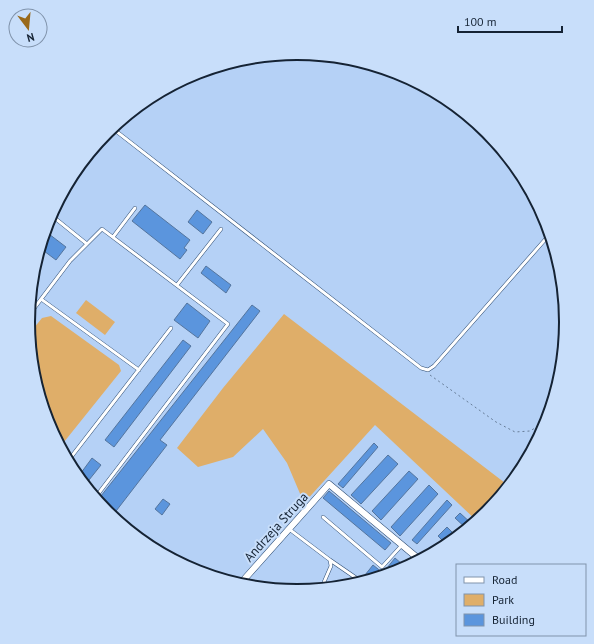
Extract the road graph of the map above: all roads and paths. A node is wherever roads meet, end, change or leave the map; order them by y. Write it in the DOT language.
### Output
graph roads {
  1 [pos="117,132"];
  2 [pos="135,208"];
  3 [pos="56,220"];
  4 [pos="221,229"];
  5 [pos="114,237"];
  6 [pos="545,239"];
  7 [pos="87,244"];
  8 [pos="177,285"];
  9 [pos="41,299"];
  10 [pos="36,306"];
  11 [pos="171,328"];
  12 [pos="421,368"];
  13 [pos="139,370"];
  14 [pos="537,427"];
  15 [pos="72,456"];
  16 [pos="99,493"];
  17 [pos="323,517"];
  18 [pos="289,529"];
  19 [pos="402,545"];
  20 [pos="415,556"];
  21 [pos="330,560"];
  22 [pos="355,577"];
  23 [pos="245,579"];
  24 [pos="324,582"];
  1 -- 12 [label="lane"];
  2 -- 5 [label="lane"];
  3 -- 7 [label="lane"];
  4 -- 8 [label="lane"];
  5 -- 7 [label="lane"];
  5 -- 8 [label="lane"];
  6 -- 12 [label="lane"];
  7 -- 9 [label="lane"];
  8 -- 16 [label="lane"];
  9 -- 10 [label="lane"];
  9 -- 13 [label="lane"];
  11 -- 13 [label="lane"];
  12 -- 14 [label="path"];
  13 -- 15 [label="lane"];
  17 -- 19 [label="lane"];
  18 -- 19 [label="street, Andrzeja Struga"];
  18 -- 21 [label="lane"];
  18 -- 23 [label="street, Andrzeja Struga"];
  19 -- 20 [label="street"];
  21 -- 22 [label="lane"];
  21 -- 24 [label="lane"];
}
